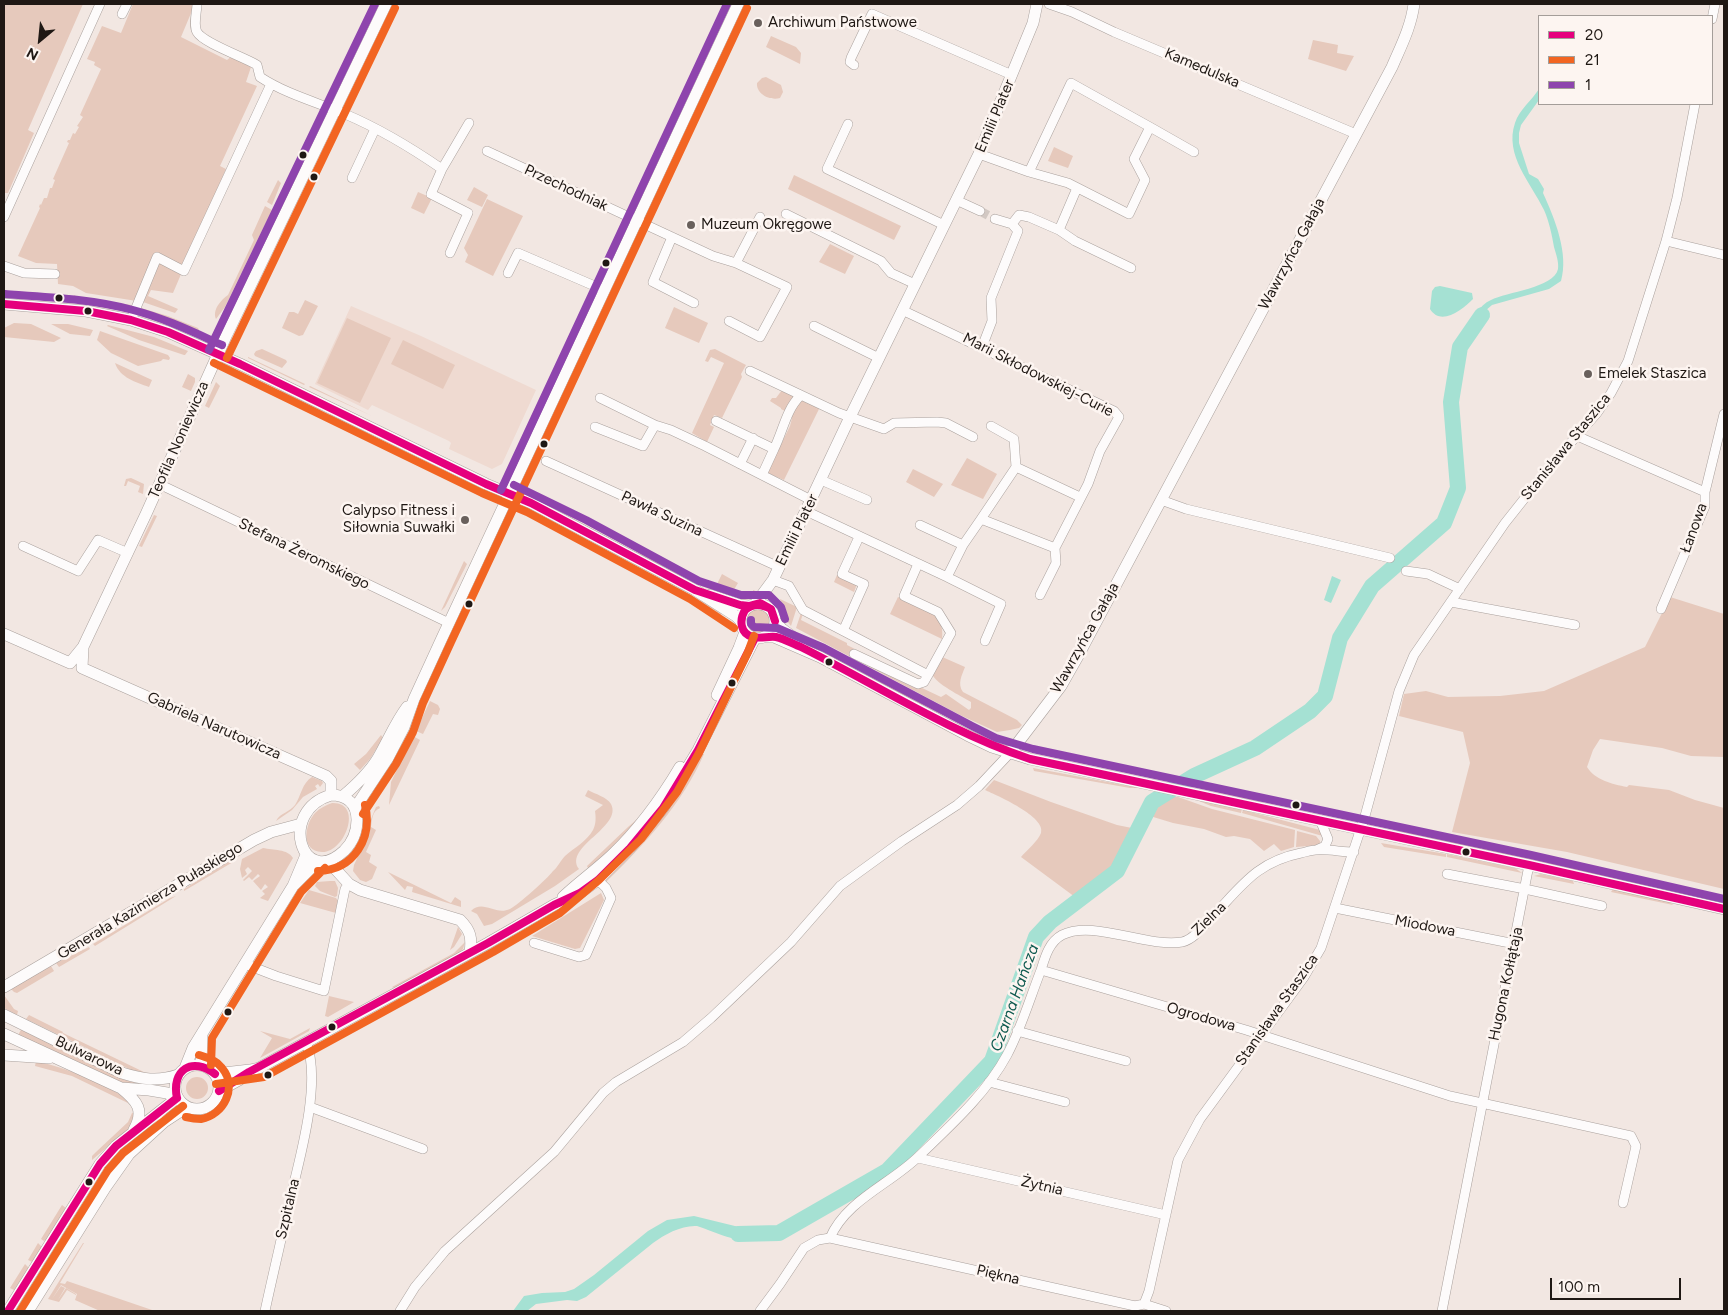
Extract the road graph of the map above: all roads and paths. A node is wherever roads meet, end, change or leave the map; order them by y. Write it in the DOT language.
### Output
graph roads {
  1 [pos="100,4"];
  2 [pos="127,4"];
  3 [pos="197,4"];
  4 [pos="386,4"];
  5 [pos="738,4"];
  6 [pos="1037,4"];
  7 [pos="1049,4"];
  8 [pos="1414,4"];
  9 [pos="122,14"];
  10 [pos="854,65"];
  11 [pos="1012,75"];
  12 [pos="271,84"];
  13 [pos="1695,105"];
  14 [pos="335,110"];
  15 [pos="469,123"];
  16 [pos="848,124"];
  17 [pos="1150,128"];
  18 [pos="375,129"];
  19 [pos="1356,134"];
  20 [pos="487,151"];
  21 [pos="1194,152"];
  22 [pos="978,154"];
  23 [pos="442,168"];
  24 [pos="1029,172"];
  25 [pos="352,178"];
  26 [pos="1077,188"];
  27 [pos="956,200"];
  28 [pos="980,211"];
  29 [pos="786,214"];
  30 [pos="4,217"];
  31 [pos="760,217"];
  32 [pos="995,219"];
  33 [pos="637,220"];
  34 [pos="1012,224"];
  35 [pos="944,225"];
  36 [pos="1059,230"];
  37 [pos="672,237"];
  38 [pos="1666,241"];
  39 [pos="450,253"];
  40 [pos="1724,255"];
  41 [pos="736,263"];
  42 [pos="4,266"];
  43 [pos="1131,268"];
  44 [pos="508,273"];
  45 [pos="55,274"];
  46 [pos="914,284"];
  47 [pos="604,290"];
  48 [pos="694,303"];
  49 [pos="4,304"];
  50 [pos="902,310"];
  51 [pos="130,320"];
  52 [pos="729,321"];
  53 [pos="814,326"];
  54 [pos="982,346"];
  55 [pos="218,354"];
  56 [pos="879,358"];
  57 [pos="750,371"];
  58 [pos="800,396"];
  59 [pos="600,398"];
  60 [pos="1724,414"];
  61 [pos="850,417"];
  62 [pos="716,421"];
  63 [pos="654,425"];
  64 [pos="990,426"];
  65 [pos="595,427"];
  66 [pos="1577,436"];
  67 [pos="973,437"];
  68 [pos="753,438"];
  69 [pos="774,449"];
  70 [pos="546,460"];
  71 [pos="740,464"];
  72 [pos="1016,467"];
  73 [pos="762,475"];
  74 [pos="821,480"];
  75 [pos="159,484"];
  76 [pos="1704,492"];
  77 [pos="510,494"];
  78 [pos="1080,497"];
  79 [pos="811,500"];
  80 [pos="867,500"];
  81 [pos="1161,500"];
  82 [pos="806,511"];
  83 [pos="981,519"];
  84 [pos="920,525"];
  85 [pos="859,537"];
  86 [pos="963,545"];
  87 [pos="22,546"];
  88 [pos="1056,548"];
  89 [pos="128,552"];
  90 [pos="1390,558"];
  91 [pos="918,564"];
  92 [pos="779,567"];
  93 [pos="1406,571"];
  94 [pos="947,577"];
  95 [pos="773,580"];
  96 [pos="1460,589"];
  97 [pos="695,590"];
  98 [pos="1040,595"];
  99 [pos="1451,602"];
  100 [pos="752,605"];
  101 [pos="771,609"];
  102 [pos="1661,609"];
  103 [pos="741,621"];
  104 [pos="775,621"];
  105 [pos="449,623"];
  106 [pos="1575,625"];
  107 [pos="843,632"];
  108 [pos="4,634"];
  109 [pos="755,636"];
  110 [pos="985,641"];
  111 [pos="83,647"];
  112 [pos="854,654"];
  113 [pos="820,657"];
  114 [pos="82,668"];
  115 [pos="928,675"];
  116 [pos="414,699"];
  117 [pos="1010,753"];
  118 [pos="331,795"];
  119 [pos="343,796"];
  120 [pos="355,808"];
  121 [pos="1320,820"];
  122 [pos="301,824"];
  123 [pos="1361,830"];
  124 [pos="1316,850"];
  125 [pos="1354,852"];
  126 [pos="306,854"];
  127 [pos="341,854"];
  128 [pos="323,861"];
  129 [pos="1529,865"];
  130 [pos="1447,874"];
  131 [pos="595,876"];
  132 [pos="347,883"];
  133 [pos="293,886"];
  134 [pos="1525,889"];
  135 [pos="1602,906"];
  136 [pos="1335,908"];
  137 [pos="1724,910"];
  138 [pos="472,938"];
  139 [pos="534,943"];
  140 [pos="488,944"];
  141 [pos="1515,944"];
  142 [pos="470,953"];
  143 [pos="245,964"];
  144 [pos="1041,970"];
  145 [pos="4,987"];
  146 [pos="4,1015"];
  147 [pos="1017,1032"];
  148 [pos="4,1034"];
  149 [pos="202,1035"];
  150 [pos="1260,1035"];
  151 [pos="306,1042"];
  152 [pos="4,1055"];
  153 [pos="55,1058"];
  154 [pos="1126,1061"];
  155 [pos="201,1065"];
  156 [pos="250,1070"];
  157 [pos="181,1072"];
  158 [pos="215,1074"];
  159 [pos="988,1082"];
  160 [pos="121,1088"];
  161 [pos="219,1091"];
  162 [pos="177,1098"];
  163 [pos="1065,1102"];
  164 [pos="1482,1103"];
  165 [pos="310,1106"];
  166 [pos="187,1107"];
  167 [pos="134,1130"];
  168 [pos="422,1149"];
  169 [pos="918,1158"];
  170 [pos="1623,1203"];
  171 [pos="1166,1215"];
  172 [pos="830,1238"];
  173 [pos="1144,1304"];
  174 [pos="8,1311"];
  175 [pos="28,1311"];
  176 [pos="265,1311"];
  177 [pos="400,1311"];
  178 [pos="760,1311"];
  179 [pos="1166,1311"];
  180 [pos="1442,1311"];
  1 -- 30 [label="street"];
  2 -- 9 [label="street"];
  3 -- 12 [label="street"];
  4 -- 14 [label="street, Teofila Noniewicza"];
  5 -- 33 [label="street"];
  6 -- 11 [label="street, Emilii Plater"];
  7 -- 19 [label="street, Kamedulska"];
  8 -- 19 [label="street, Wawrzyńca Gałaja"];
  10 -- 11 [label="street"];
  11 -- 22 [label="street, Emilii Plater"];
  12 -- 14 [label="street"];
  12 -- 51 [label="street"];
  13 -- 38 [label="street, Stanisława Staszica"];
  14 -- 18 [label="street"];
  14 -- 55 [label="street, Teofila Noniewicza"];
  15 -- 23 [label="street"];
  16 -- 35 [label="street"];
  17 -- 21 [label="street"];
  17 -- 24 [label="street"];
  17 -- 26 [label="street"];
  18 -- 23 [label="street"];
  18 -- 25 [label="street"];
  19 -- 81 [label="street, Wawrzyńca Gałaja"];
  20 -- 33 [label="street, Przechodniak"];
  22 -- 24 [label="street"];
  22 -- 27 [label="street, Emilii Plater"];
  23 -- 39 [label="street"];
  24 -- 26 [label="street"];
  26 -- 36 [label="street"];
  27 -- 28 [label="street"];
  27 -- 35 [label="street, Emilii Plater"];
  29 -- 46 [label="street"];
  31 -- 41 [label="street"];
  32 -- 34 [label="street"];
  33 -- 37 [label="street, Przechodniak"];
  33 -- 47 [label="street"];
  34 -- 36 [label="street"];
  34 -- 54 [label="street"];
  35 -- 46 [label="street, Emilii Plater"];
  36 -- 43 [label="street"];
  37 -- 41 [label="street, Przechodniak"];
  37 -- 48 [label="street"];
  38 -- 40 [label="street"];
  38 -- 66 [label="street, Stanisława Staszica"];
  41 -- 52 [label="street, Przechodniak"];
  42 -- 45 [label="street"];
  44 -- 47 [label="street"];
  46 -- 50 [label="street, Emilii Plater"];
  47 -- 77 [label="street"];
  49 -- 51 [label="street"];
  50 -- 54 [label="street, Marii Skłodowskiej-Curie"];
  50 -- 56 [label="street, Emilii Plater"];
  51 -- 55 [label="street"];
  53 -- 56 [label="street"];
  54 -- 78 [label="street, Marii Skłodowskiej-Curie"];
  55 -- 75 [label="street, Teofila Noniewicza"];
  55 -- 77 [label="street"];
  56 -- 61 [label="street, Emilii Plater"];
  57 -- 58 [label="street"];
  58 -- 61 [label="street"];
  58 -- 69 [label="street"];
  59 -- 63 [label="street"];
  60 -- 76 [label="street, Łanowa"];
  61 -- 67 [label="street"];
  61 -- 74 [label="street, Emilii Plater"];
  62 -- 68 [label="street"];
  63 -- 65 [label="street"];
  63 -- 71 [label="street"];
  64 -- 72 [label="street"];
  66 -- 76 [label="street"];
  66 -- 96 [label="street, Stanisława Staszica"];
  68 -- 69 [label="street"];
  68 -- 71 [label="street"];
  69 -- 73 [label="street"];
  70 -- 92 [label="street, Pawła Suzina"];
  71 -- 73 [label="street"];
  72 -- 78 [label="street"];
  72 -- 83 [label="street"];
  73 -- 79 [label="street"];
  74 -- 79 [label="street, Emilii Plater"];
  74 -- 80 [label="street, Emilii Plater"];
  75 -- 89 [label="street, Teofila Noniewicza"];
  75 -- 105 [label="street, Stefana Żeromskiego"];
  76 -- 102 [label="street, Łanowa"];
  77 -- 97 [label="street"];
  77 -- 105 [label="street"];
  78 -- 88 [label="street, Marii Skłodowskiej-Curie"];
  79 -- 82 [label="street, Emilii Plater"];
  81 -- 90 [label="street"];
  81 -- 117 [label="street, Wawrzyńca Gałaja"];
  82 -- 85 [label="street"];
  82 -- 92 [label="street, Emilii Plater"];
  83 -- 86 [label="street"];
  83 -- 88 [label="street"];
  84 -- 86 [label="street"];
  85 -- 91 [label="street"];
  85 -- 107 [label="street"];
  86 -- 94 [label="street"];
  87 -- 89 [label="street"];
  88 -- 98 [label="street, Marii Skłodowskiej-Curie"];
  89 -- 111 [label="street, Teofila Noniewicza"];
  91 -- 94 [label="street"];
  91 -- 115 [label="street"];
  92 -- 95 [label="street, Emilii Plater"];
  93 -- 96 [label="street"];
  94 -- 110 [label="street"];
  95 -- 100 [label="street, Emilii Plater"];
  95 -- 101 [label="street, Emilii Plater"];
  95 -- 107 [label="street"];
  96 -- 99 [label="street, Stanisława Staszica"];
  97 -- 100 [label="street"];
  97 -- 103 [label="street"];
  99 -- 106 [label="street"];
  99 -- 123 [label="street, Stanisława Staszica"];
  100 -- 101 [label="street"];
  100 -- 103 [label="street"];
  101 -- 104 [label="street"];
  103 -- 109 [label="street"];
  104 -- 109 [label="street"];
  104 -- 113 [label="street"];
  105 -- 116 [label="street"];
  107 -- 115 [label="street"];
  108 -- 111 [label="street, Teofila Noniewicza"];
  109 -- 113 [label="street"];
  109 -- 131 [label="street"];
  111 -- 114 [label="street, Teofila Noniewicza"];
  112 -- 115 [label="street"];
  113 -- 117 [label="street"];
  114 -- 118 [label="street, Gabriela Narutowicza"];
  116 -- 119 [label="street"];
  116 -- 120 [label="street"];
  117 -- 121 [label="street"];
  117 -- 177 [label="street, Wawrzyńca Gałaja"];
  118 -- 119 [label="street"];
  118 -- 122 [label="street"];
  119 -- 120 [label="street"];
  120 -- 127 [label="street"];
  121 -- 123 [label="street"];
  121 -- 124 [label="street"];
  122 -- 126 [label="street"];
  122 -- 145 [label="street, Generała Kazimierza Pułaskiego"];
  123 -- 125 [label="street, Stanisława Staszica"];
  123 -- 129 [label="street"];
  124 -- 125 [label="street, Zielna"];
  124 -- 144 [label="street, Zielna"];
  125 -- 136 [label="street, Stanisława Staszica"];
  126 -- 128 [label="street"];
  126 -- 133 [label="street"];
  127 -- 128 [label="street"];
  127 -- 132 [label="street"];
  128 -- 132 [label="street"];
  128 -- 133 [label="street"];
  129 -- 134 [label="street, Hugona Kołłątaja"];
  129 -- 137 [label="street"];
  130 -- 134 [label="street"];
  131 -- 139 [label="street"];
  131 -- 140 [label="street"];
  132 -- 138 [label="street"];
  132 -- 143 [label="street"];
  133 -- 143 [label="street"];
  134 -- 135 [label="street"];
  134 -- 141 [label="street, Hugona Kołłątaja"];
  136 -- 141 [label="street, Miodowa"];
  136 -- 150 [label="street, Stanisława Staszica"];
  138 -- 140 [label="street"];
  138 -- 142 [label="street"];
  140 -- 142 [label="street"];
  141 -- 164 [label="street, Hugona Kołłątaja"];
  142 -- 151 [label="street"];
  143 -- 149 [label="street"];
  144 -- 147 [label="street"];
  144 -- 150 [label="street, Ogrodowa"];
  146 -- 157 [label="street, Bulwarowa"];
  147 -- 154 [label="street"];
  147 -- 159 [label="street"];
  148 -- 153 [label="street, Bulwarowa"];
  149 -- 155 [label="street"];
  149 -- 157 [label="street"];
  150 -- 164 [label="street, Ogrodowa"];
  150 -- 171 [label="street, Stanisława Staszica"];
  151 -- 156 [label="street"];
  151 -- 165 [label="street, Szpitalna"];
  152 -- 153 [label="street"];
  153 -- 160 [label="street, Bulwarowa"];
  155 -- 157 [label="street"];
  155 -- 158 [label="street"];
  156 -- 158 [label="street"];
  156 -- 161 [label="street"];
  157 -- 162 [label="street"];
  158 -- 161 [label="street"];
  159 -- 163 [label="street"];
  159 -- 169 [label="street"];
  160 -- 162 [label="street, Bulwarowa"];
  160 -- 167 [label="street"];
  161 -- 166 [label="street"];
  162 -- 166 [label="street"];
  162 -- 167 [label="street"];
  164 -- 170 [label="street"];
  164 -- 180 [label="street, Hugona Kołłątaja"];
  165 -- 168 [label="street"];
  165 -- 176 [label="street, Szpitalna"];
  166 -- 175 [label="street"];
  167 -- 174 [label="street"];
  169 -- 171 [label="street, Żytnia"];
  169 -- 172 [label="street"];
  171 -- 173 [label="street, Stanisława Staszica"];
  172 -- 173 [label="street, Piękna"];
  172 -- 178 [label="street"];
  173 -- 179 [label="street, Piękna"];
}
